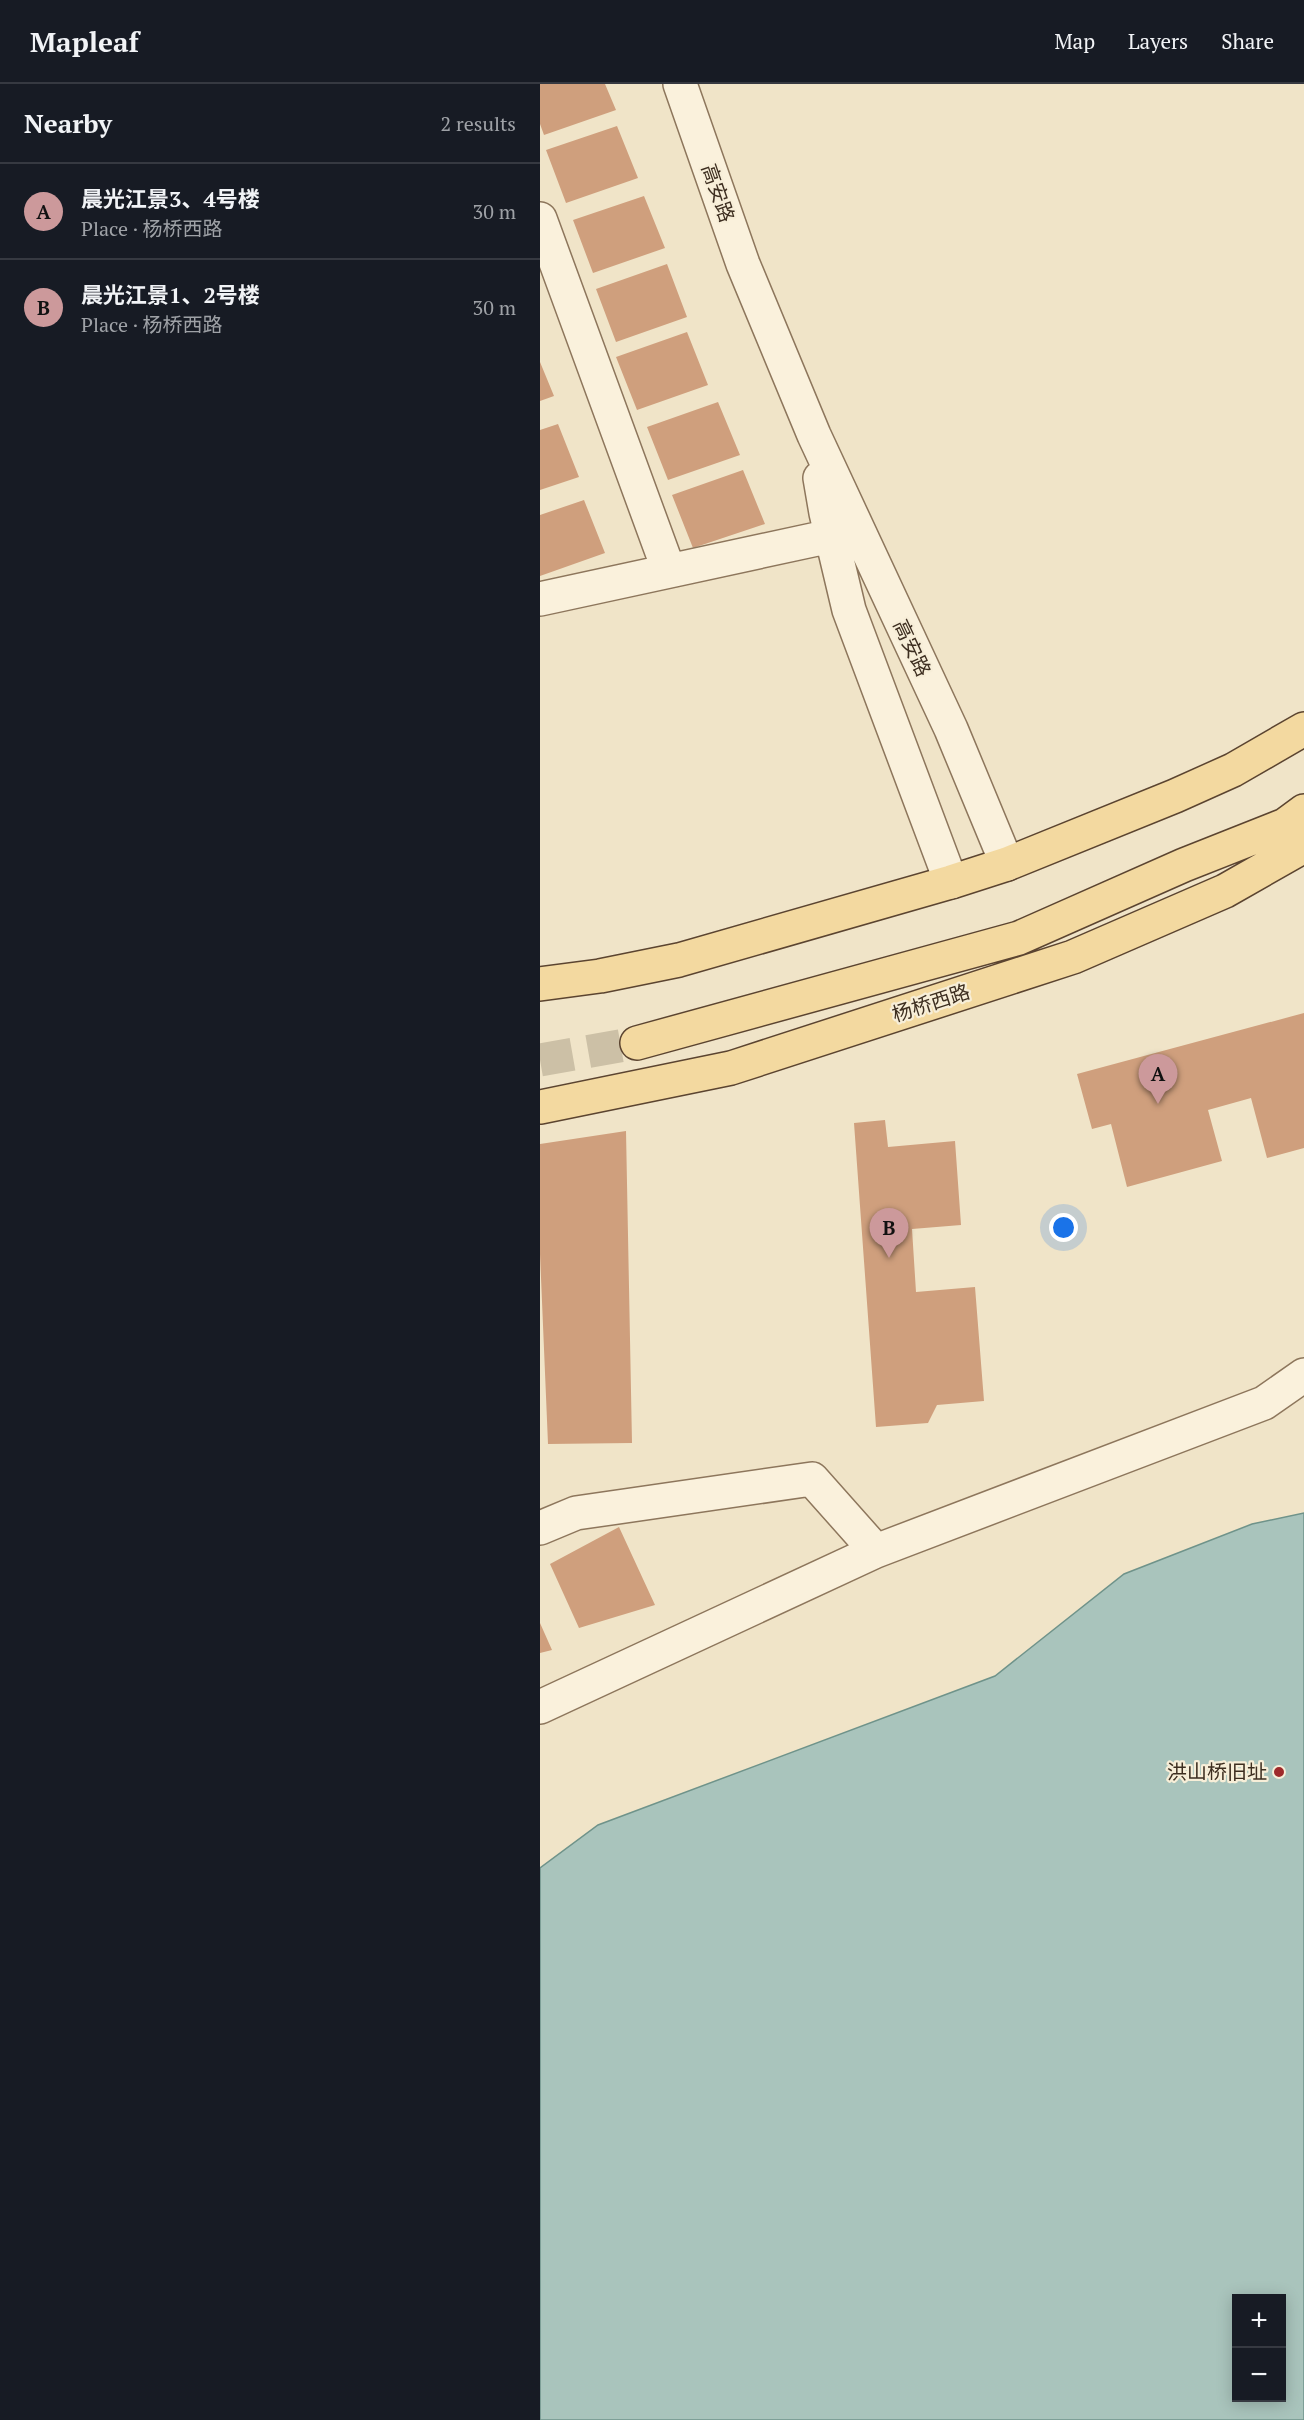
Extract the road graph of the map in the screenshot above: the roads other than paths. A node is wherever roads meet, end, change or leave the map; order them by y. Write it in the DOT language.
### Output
graph roads {
  1 [pos="680,84"];
  2 [pos="540,219"];
  3 [pos="813,435"];
  4 [pos="831,536"];
  5 [pos="669,571"];
  6 [pos="540,599"];
  7 [pos="1304,729"];
  8 [pos="1304,811"];
  9 [pos="1304,846"];
  10 [pos="1007,864"];
  11 [pos="951,882"];
  12 [pos="600,976"];
  13 [pos="540,984"];
  14 [pos="540,996"];
  15 [pos="637,1043"];
  16 [pos="540,1107"];
  17 [pos="1304,1375"];
  18 [pos="540,1528"];
  19 [pos="876,1551"];
  20 [pos="540,1707"];
  1 -- 3 [label="street, 高安路"];
  2 -- 5 [label="street"];
  3 -- 4 [label="street, 高安路"];
  3 -- 10 [label="street, 高安路"];
  4 -- 5 [label="street"];
  4 -- 11 [label="street, 高安路"];
  5 -- 6 [label="street"];
  7 -- 10 [label="main road"];
  8 -- 15 [label="main road"];
  9 -- 16 [label="main road, 杨桥西路"];
  10 -- 11 [label="main road"];
  11 -- 12 [label="main road"];
  12 -- 13 [label="main road"];
  12 -- 14 [label="main road"];
  17 -- 19 [label="street"];
  18 -- 19 [label="street"];
  19 -- 20 [label="street"];
}
